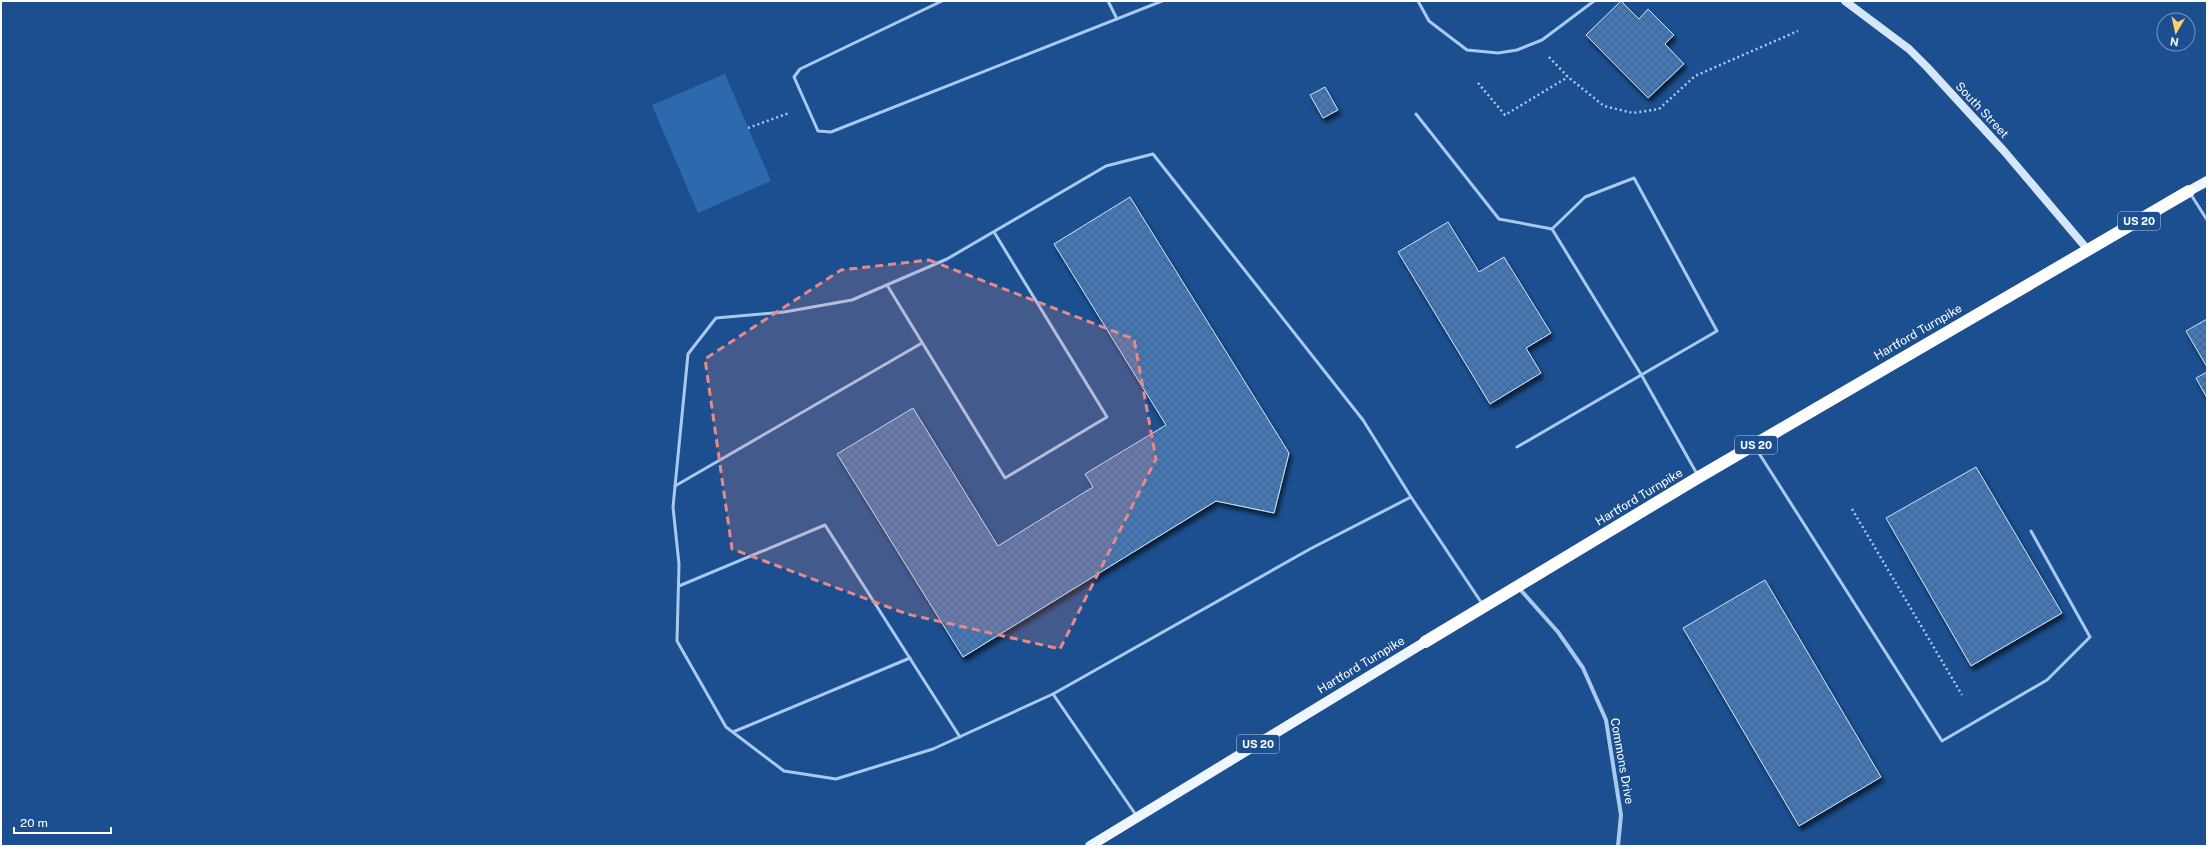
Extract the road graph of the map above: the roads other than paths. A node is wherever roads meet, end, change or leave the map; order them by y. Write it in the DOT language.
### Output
graph roads {
  1 [pos="942,1"];
  2 [pos="1108,1"];
  3 [pos="1162,1"];
  4 [pos="1418,1"];
  5 [pos="1594,1"];
  6 [pos="1844,1"];
  7 [pos="1117,19"];
  8 [pos="1416,114"];
  9 [pos="2207,181"];
  10 [pos="2189,192"];
  11 [pos="2207,220"];
  12 [pos="1552,229"];
  13 [pos="994,232"];
  14 [pos="2088,250"];
  15 [pos="887,285"];
  16 [pos="922,342"];
  17 [pos="1642,376"];
  18 [pos="1754,446"];
  19 [pos="1517,447"];
  20 [pos="1699,477"];
  21 [pos="675,486"];
  22 [pos="1411,497"];
  23 [pos="2031,531"];
  24 [pos="679,586"];
  25 [pos="1518,587"];
  26 [pos="1484,606"];
  27 [pos="1425,642"];
  28 [pos="910,658"];
  29 [pos="1053,694"];
  30 [pos="733,732"];
  31 [pos="960,736"];
  32 [pos="1138,817"];
  33 [pos="1090,846"];
  34 [pos="1618,846"];
  1 -- 7 [label="lane"];
  2 -- 7 [label="lane"];
  3 -- 7 [label="lane"];
  4 -- 5 [label="lane"];
  6 -- 14 [label="street, South Street"];
  8 -- 12 [label="lane"];
  9 -- 10 [label="main road, Hartford Turnpike / US 20"];
  10 -- 11 [label="lane"];
  10 -- 14 [label="highway, Hartford Turnpike / US 20"];
  12 -- 17 [label="lane"];
  12 -- 17 [label="lane"];
  13 -- 15 [label="lane"];
  13 -- 16 [label="lane"];
  13 -- 22 [label="lane"];
  14 -- 18 [label="highway, Hartford Turnpike / US 20"];
  15 -- 16 [label="lane"];
  15 -- 21 [label="lane"];
  16 -- 21 [label="lane"];
  17 -- 19 [label="lane"];
  17 -- 20 [label="lane"];
  18 -- 20 [label="highway, Hartford Turnpike / US 20"];
  18 -- 23 [label="lane"];
  20 -- 25 [label="highway, Hartford Turnpike / US 20"];
  21 -- 24 [label="lane"];
  22 -- 26 [label="lane"];
  22 -- 29 [label="lane"];
  24 -- 28 [label="lane"];
  24 -- 30 [label="lane"];
  25 -- 26 [label="highway, Hartford Turnpike / US 20"];
  25 -- 34 [label="street, Commons Drive"];
  26 -- 27 [label="highway, Hartford Turnpike / US 20"];
  27 -- 32 [label="main road, Hartford Turnpike / US 20"];
  28 -- 30 [label="lane"];
  28 -- 31 [label="lane"];
  29 -- 31 [label="lane"];
  29 -- 32 [label="lane"];
  30 -- 31 [label="lane"];
  32 -- 33 [label="main road, Hartford Turnpike / US 20"];
}
